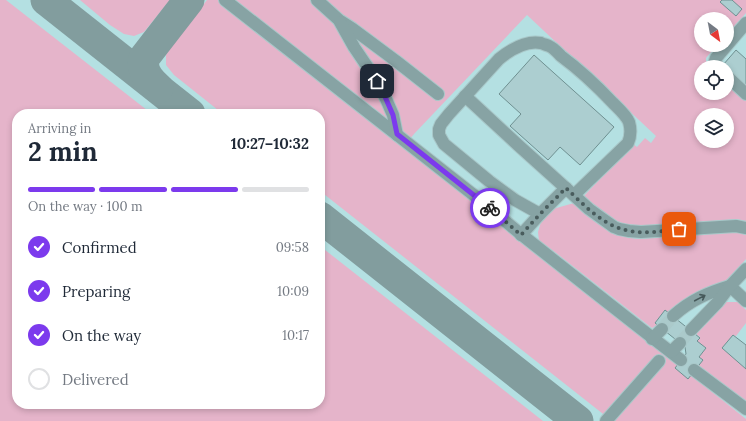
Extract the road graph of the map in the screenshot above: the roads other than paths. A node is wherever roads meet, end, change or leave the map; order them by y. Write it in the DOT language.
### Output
graph roads {
  1 [pos="226,0"];
  2 [pos="317,0"];
  3 [pos="339,20"];
  4 [pos="746,23"];
  5 [pos="716,60"];
  6 [pos="734,83"];
  7 [pos="438,94"];
  8 [pos="746,94"];
  9 [pos="465,96"];
  10 [pos="397,134"];
  11 [pos="570,192"];
  12 [pos="540,214"];
  13 [pos="746,228"];
  14 [pos="521,235"];
  15 [pos="746,269"];
  16 [pos="730,286"];
  17 [pos="746,301"];
  18 [pos="673,316"];
  19 [pos="662,329"];
  20 [pos="691,330"];
  21 [pos="652,339"];
  22 [pos="680,343"];
  23 [pos="671,352"];
  24 [pos="681,360"];
  25 [pos="659,362"];
  26 [pos="694,370"];
  27 [pos="746,409"];
  28 [pos="606,421"];
  1 -- 10 [label="lane"];
  2 -- 3 [label="lane"];
  3 -- 7 [label="lane"];
  3 -- 10 [label="lane"];
  4 -- 5 [label="lane"];
  6 -- 8 [label="lane"];
  9 -- 11 [label="lane"];
  9 -- 11 [label="lane"];
  9 -- 12 [label="lane"];
  10 -- 14 [label="lane"];
  11 -- 12 [label="lane"];
  11 -- 13 [label="lane"];
  12 -- 14 [label="lane"];
  14 -- 21 [label="lane"];
  15 -- 16 [label="lane"];
  16 -- 17 [label="lane"];
  18 -- 16 [label="lane, one-way"];
  16 -- 20 [label="lane"];
  19 -- 21 [label="lane"];
  21 -- 23 [label="lane"];
  22 -- 23 [label="lane"];
  23 -- 24 [label="lane"];
  25 -- 28 [label="lane"];
  26 -- 27 [label="lane"];
}
